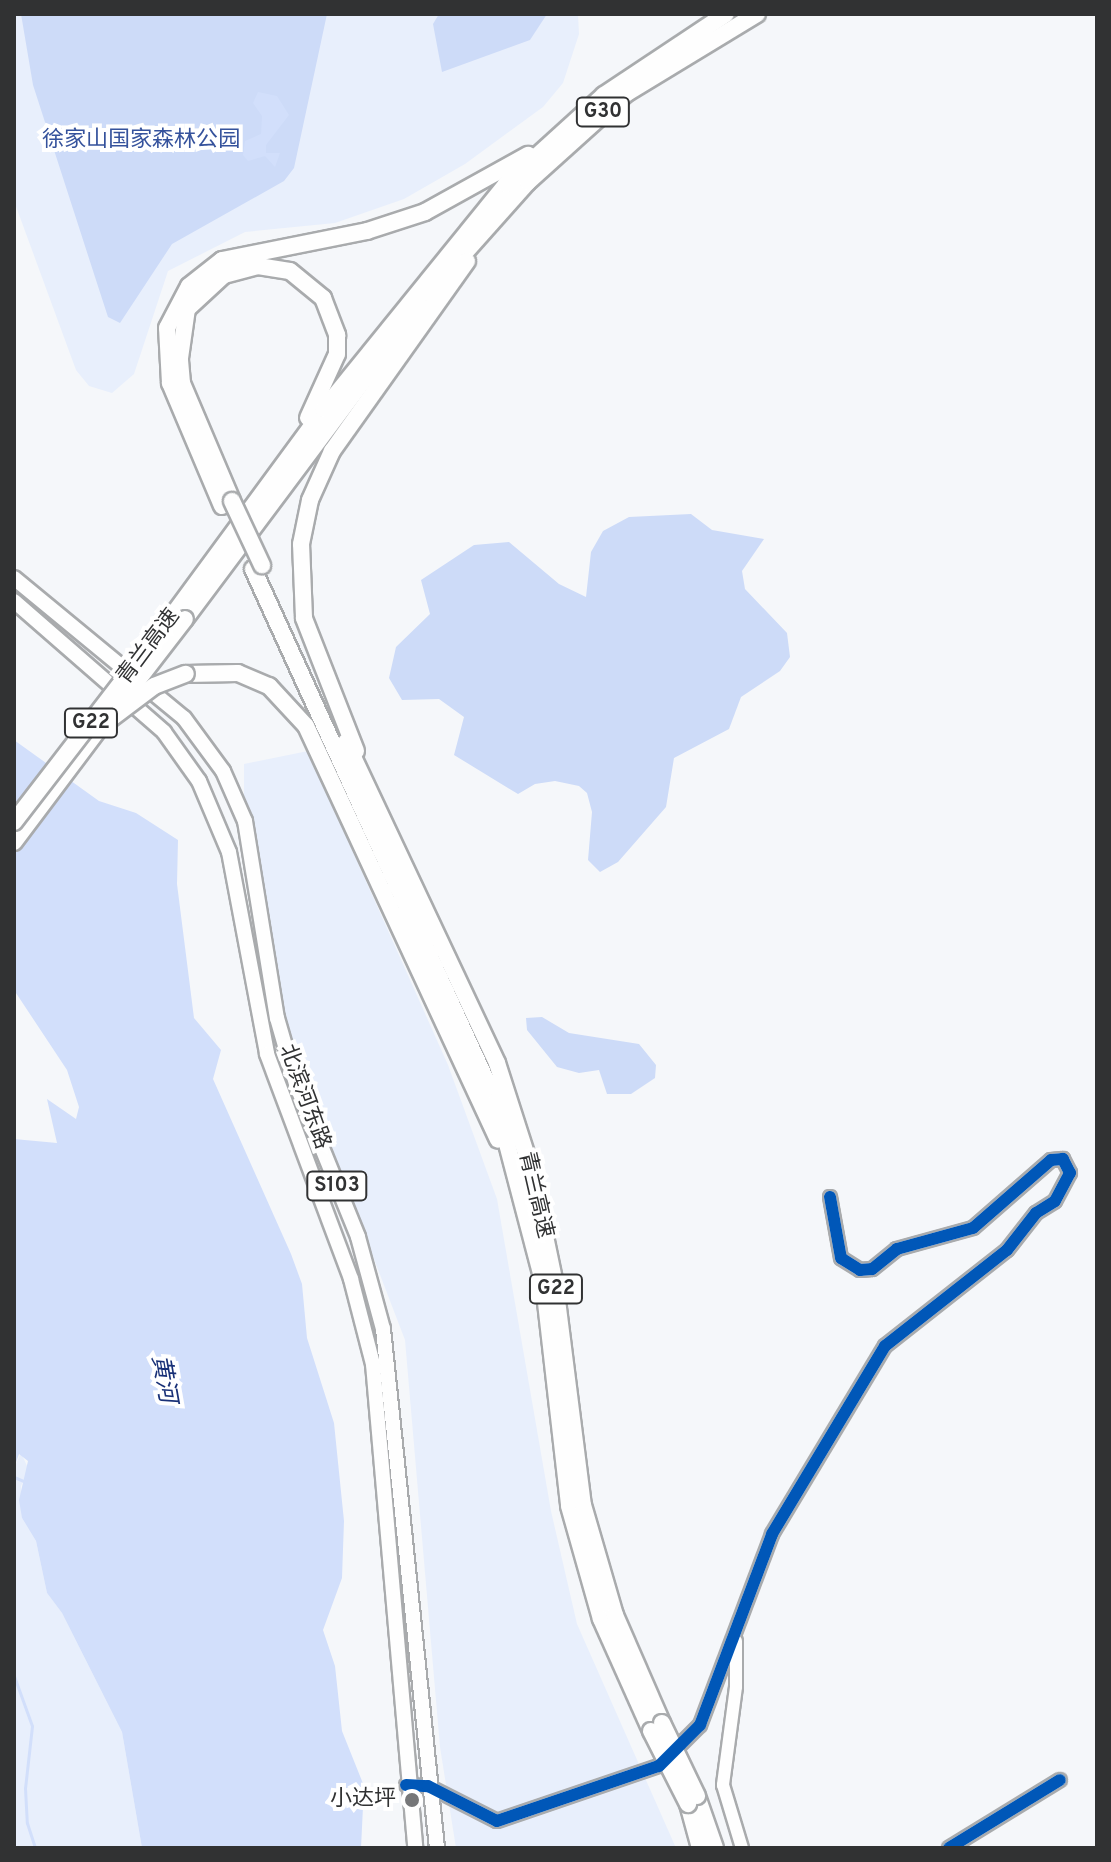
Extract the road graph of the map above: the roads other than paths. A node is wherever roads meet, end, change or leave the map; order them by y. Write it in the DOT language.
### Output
graph roads {
  1 [pos="726,14"];
  2 [pos="757,14"];
  3 [pos="566,130"];
  4 [pos="497,215"];
  5 [pos="227,504"];
  6 [pos="253,508"];
  7 [pos="258,567"];
  8 [pos="14,578"];
  9 [pos="14,601"];
  10 [pos="101,726"];
  11 [pos="14,822"];
  12 [pos="14,842"];
  13 [pos="405,866"];
  14 [pos="830,1197"];
  15 [pos="525,1208"];
  16 [pos="735,1637"];
  17 [pos="657,1727"];
  18 [pos="1060,1780"];
  19 [pos="406,1785"];
  20 [pos="428,1786"];
  21 [pos="692,1800"];
  22 [pos="415,1848"];
  23 [pos="437,1848"];
  24 [pos="700,1848"];
  25 [pos="715,1848"];
  26 [pos="742,1848"];
  27 [pos="949,1848"];
  1 -- 3 [label="highway, G30"];
  2 -- 4 [label="highway, G30"];
  3 -- 5 [label="highway"];
  3 -- 6 [label="highway"];
  4 -- 10 [label="highway, bridge"];
  4 -- 13 [label="highway"];
  5 -- 6 [label="highway"];
  5 -- 7 [label="highway, bridge"];
  6 -- 11 [label="highway, 青兰高速 / G22, bridge"];
  7 -- 13 [label="highway"];
  7 -- 15 [label="highway"];
  8 -- 20 [label="main road, 北滨河东路 / S103"];
  9 -- 19 [label="main road, 北滨河东路 / S103"];
  10 -- 12 [label="highway, G22"];
  10 -- 15 [label="highway, bridge"];
  13 -- 17 [label="highway, 青兰高速 / G22"];
  14 -- 16 [label="street"];
  15 -- 17 [label="highway, 青兰高速 / G22"];
  16 -- 20 [label="street"];
  16 -- 26 [label="street"];
  17 -- 21 [label="highway, bridge"];
  18 -- 27 [label="street"];
  19 -- 20 [label="street"];
  19 -- 22 [label="main road, 北滨河东路 / S103"];
  20 -- 23 [label="main road, 北滨河东路 / S103"];
  21 -- 24 [label="highway"];
  21 -- 25 [label="highway"];
}
